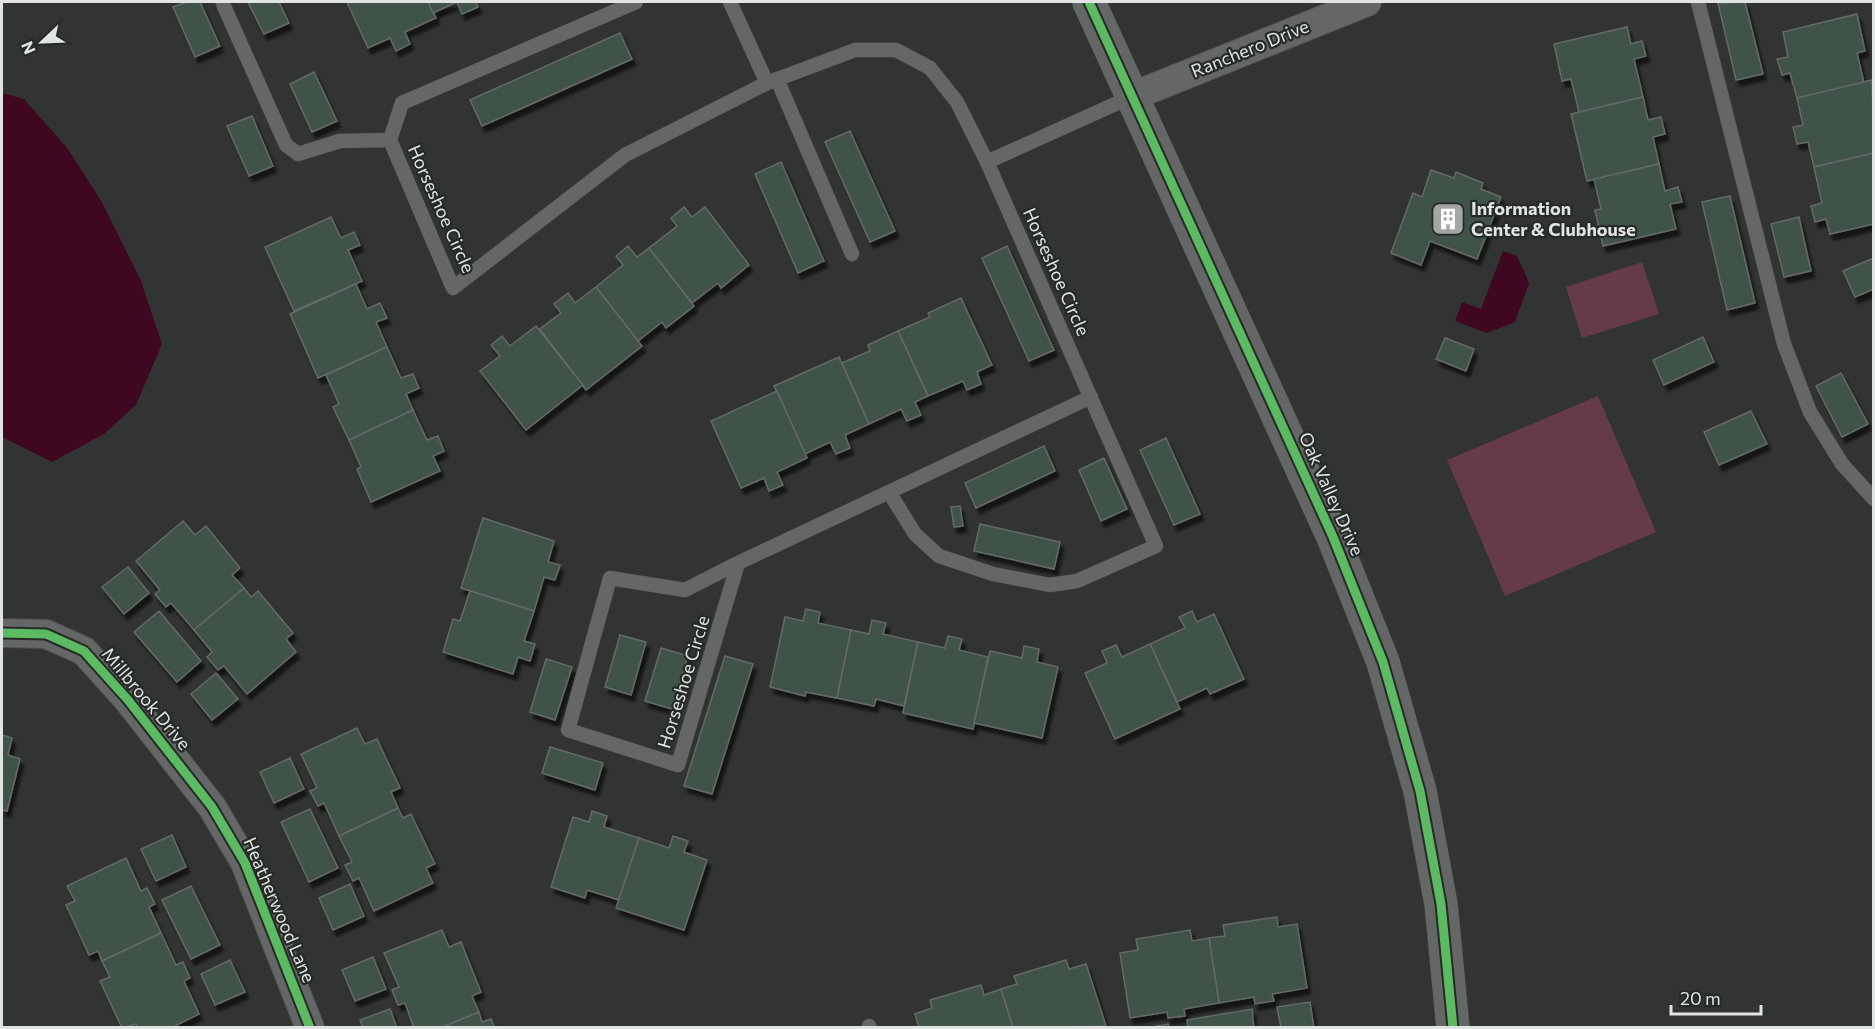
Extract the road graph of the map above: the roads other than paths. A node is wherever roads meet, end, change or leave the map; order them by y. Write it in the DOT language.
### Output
graph roads {
  1 [pos="636,2"];
  2 [pos="730,2"];
  3 [pos="1089,2"];
  4 [pos="1367,2"];
  5 [pos="1698,2"];
  6 [pos="223,4"];
  7 [pos="772,81"];
  8 [pos="1133,96"];
  9 [pos="390,140"];
  10 [pos="987,162"];
  11 [pos="852,254"];
  12 [pos="1091,397"];
  13 [pos="889,492"];
  14 [pos="1874,499"];
  15 [pos="738,563"];
  16 [pos="2,633"];
  17 [pos="191,780"];
  18 [pos="310,1028"];
  19 [pos="1453,1028"];
  1 -- 9 [label="lane, Horseshoe Circle"];
  2 -- 7 [label="lane"];
  3 -- 8 [label="street, Oak Valley Drive"];
  4 -- 8 [label="street, Ranchero Drive"];
  5 -- 14 [label="lane"];
  6 -- 9 [label="lane"];
  7 -- 9 [label="lane, Horseshoe Circle"];
  7 -- 10 [label="lane, Horseshoe Circle"];
  7 -- 11 [label="lane"];
  8 -- 10 [label="lane"];
  8 -- 19 [label="street, Oak Valley Drive"];
  10 -- 12 [label="lane, Horseshoe Circle"];
  12 -- 13 [label="lane, Horseshoe Circle"];
  12 -- 13 [label="lane, Horseshoe Circle"];
  13 -- 15 [label="lane, Horseshoe Circle"];
  15 -- 15 [label="lane, Horseshoe Circle"];
  16 -- 17 [label="street, Millbrook Drive"];
  17 -- 18 [label="street, Heatherwood Lane"];
}
